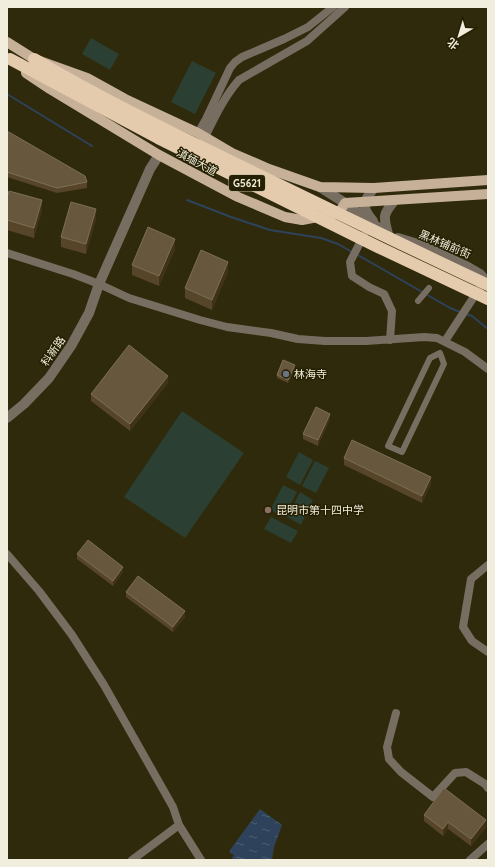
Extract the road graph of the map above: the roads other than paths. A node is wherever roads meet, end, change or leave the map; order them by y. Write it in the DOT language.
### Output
graph roads {
  1 [pos="333,7"];
  2 [pos="345,7"];
  3 [pos="7,42"];
  4 [pos="8,59"];
  5 [pos="34,59"];
  6 [pos="202,135"];
  7 [pos="159,155"];
  8 [pos="488,180"];
  9 [pos="320,187"];
  10 [pos="374,188"];
  11 [pos="488,194"];
  12 [pos="395,200"];
  13 [pos="365,202"];
  14 [pos="346,203"];
  15 [pos="339,213"];
  16 [pos="368,225"];
  17 [pos="388,234"];
  18 [pos="7,253"];
  19 [pos="487,282"];
  20 [pos="99,284"];
  21 [pos="428,288"];
  22 [pos="488,299"];
  23 [pos="418,301"];
  24 [pos="390,340"];
  25 [pos="445,342"];
  26 [pos="440,353"];
  27 [pos="488,368"];
  28 [pos="7,410"];
  29 [pos="7,418"];
  30 [pos="7,554"];
  31 [pos="488,565"];
  32 [pos="488,652"];
  33 [pos="396,713"];
  34 [pos="488,788"];
  35 [pos="178,826"];
  36 [pos="488,844"];
  37 [pos="132,860"];
  38 [pos="201,860"];
  39 [pos="470,860"];
  1 -- 6 [label="street"];
  2 -- 6 [label="street"];
  3 -- 5 [label="main road"];
  4 -- 7 [label="main road, 滇缅大道"];
  4 -- 22 [label="highway, G5621, bridge"];
  5 -- 6 [label="main road"];
  5 -- 19 [label="highway, G5621, bridge"];
  6 -- 9 [label="main road"];
  7 -- 15 [label="main road, 滇缅大道"];
  7 -- 20 [label="street, 科新路"];
  8 -- 10 [label="main road"];
  9 -- 10 [label="main road"];
  9 -- 14 [label="street"];
  10 -- 13 [label="street"];
  11 -- 12 [label="main road"];
  12 -- 13 [label="main road"];
  12 -- 17 [label="street"];
  13 -- 14 [label="main road"];
  13 -- 17 [label="street"];
  14 -- 15 [label="main road"];
  14 -- 17 [label="street"];
  15 -- 16 [label="street"];
  16 -- 17 [label="street"];
  16 -- 24 [label="street"];
  17 -- 19 [label="street, 黑林铺前街"];
  18 -- 20 [label="street"];
  19 -- 25 [label="street"];
  20 -- 24 [label="street"];
  20 -- 28 [label="street, 科新路"];
  20 -- 29 [label="street, 科新路"];
  21 -- 23 [label="street"];
  24 -- 25 [label="street"];
  25 -- 26 [label="street"];
  25 -- 27 [label="street"];
  26 -- 26 [label="street"];
  30 -- 35 [label="street"];
  31 -- 32 [label="street"];
  33 -- 34 [label="street"];
  35 -- 37 [label="street"];
  35 -- 38 [label="street"];
  36 -- 39 [label="street"];
}
